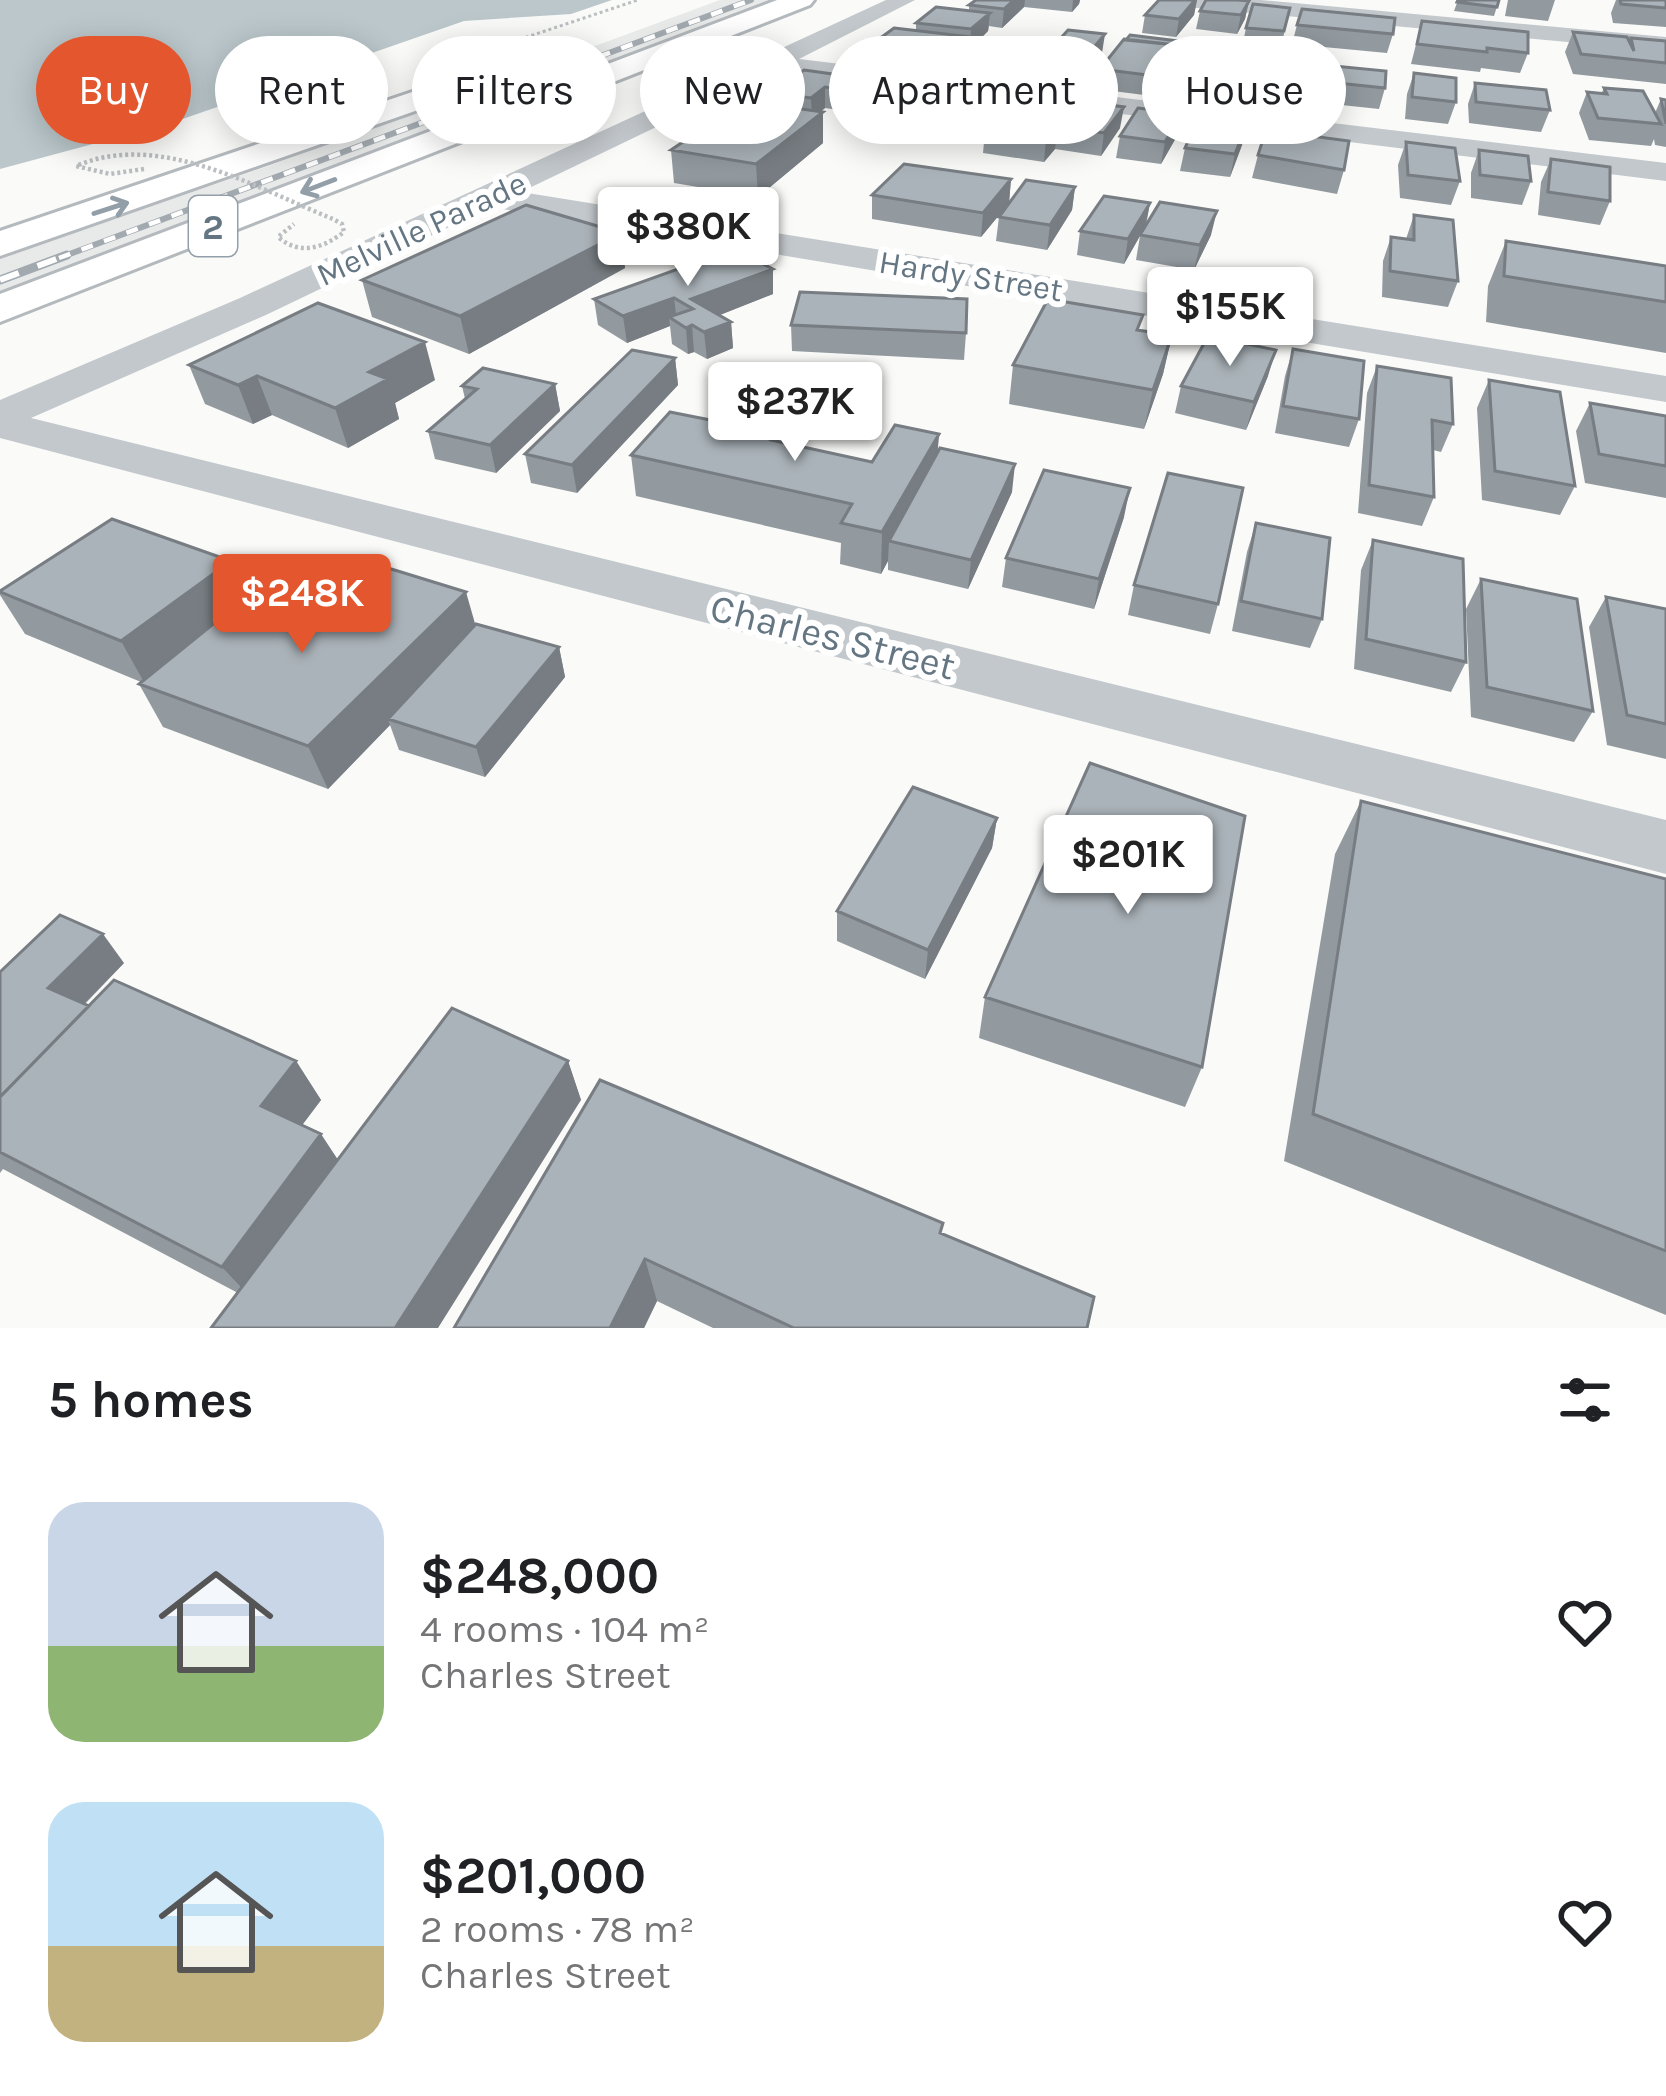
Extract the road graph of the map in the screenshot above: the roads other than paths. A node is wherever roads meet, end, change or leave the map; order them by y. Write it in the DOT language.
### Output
graph roads {
  1 [pos="801,0"];
  2 [pos="904,0"];
  3 [pos="1187,0"];
  4 [pos="1666,44"];
  5 [pos="805,47"];
  6 [pos="805,68"];
  7 [pos="412,100"];
  8 [pos="640,125"];
  9 [pos="1666,172"];
  10 [pos="490,196"];
  11 [pos="0,244"];
  12 [pos="0,309"];
  13 [pos="1666,389"];
  14 [pos="0,420"];
  15 [pos="1666,847"];
  1 -- 12 [label="highway, 2, one-way"];
  2 -- 5 [label="street, Melville Parade"];
  3 -- 4 [label="street"];
  6 -- 9 [label="street"];
  11 -- 7 [label="highway, 2, one-way"];
  8 -- 10 [label="street, Melville Parade"];
  10 -- 13 [label="street, Hardy Street"];
  10 -- 14 [label="street, Melville Parade"];
  14 -- 15 [label="street, Charles Street"];
}
